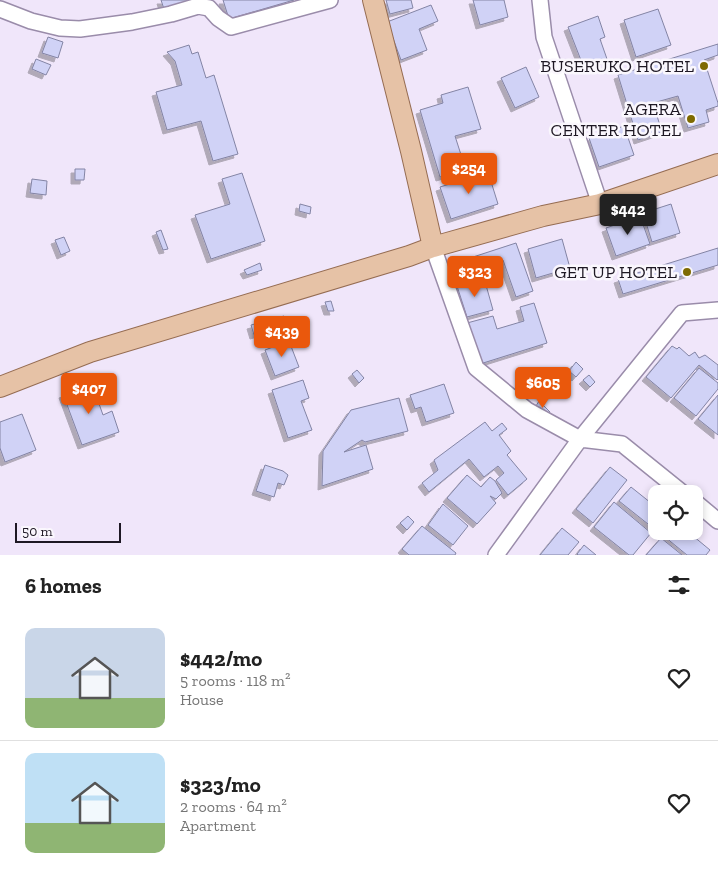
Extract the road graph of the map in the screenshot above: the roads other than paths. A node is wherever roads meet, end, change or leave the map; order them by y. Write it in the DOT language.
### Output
graph roads {
  1 [pos="330,0"];
  2 [pos="373,0"];
  3 [pos="540,0"];
  4 [pos="0,9"];
  5 [pos="718,164"];
  6 [pos="600,204"];
  7 [pos="433,247"];
  8 [pos="718,310"];
  9 [pos="0,387"];
  10 [pos="580,439"];
  11 [pos="673,485"];
  12 [pos="703,508"];
  13 [pos="718,521"];
  14 [pos="496,555"];
  1 -- 4 [label="street"];
  2 -- 7 [label="main road"];
  3 -- 6 [label="street"];
  5 -- 6 [label="main road"];
  6 -- 7 [label="main road"];
  7 -- 9 [label="main road"];
  7 -- 10 [label="street"];
  8 -- 10 [label="street"];
  10 -- 11 [label="street"];
  10 -- 14 [label="street"];
  12 -- 13 [label="street"];
}
